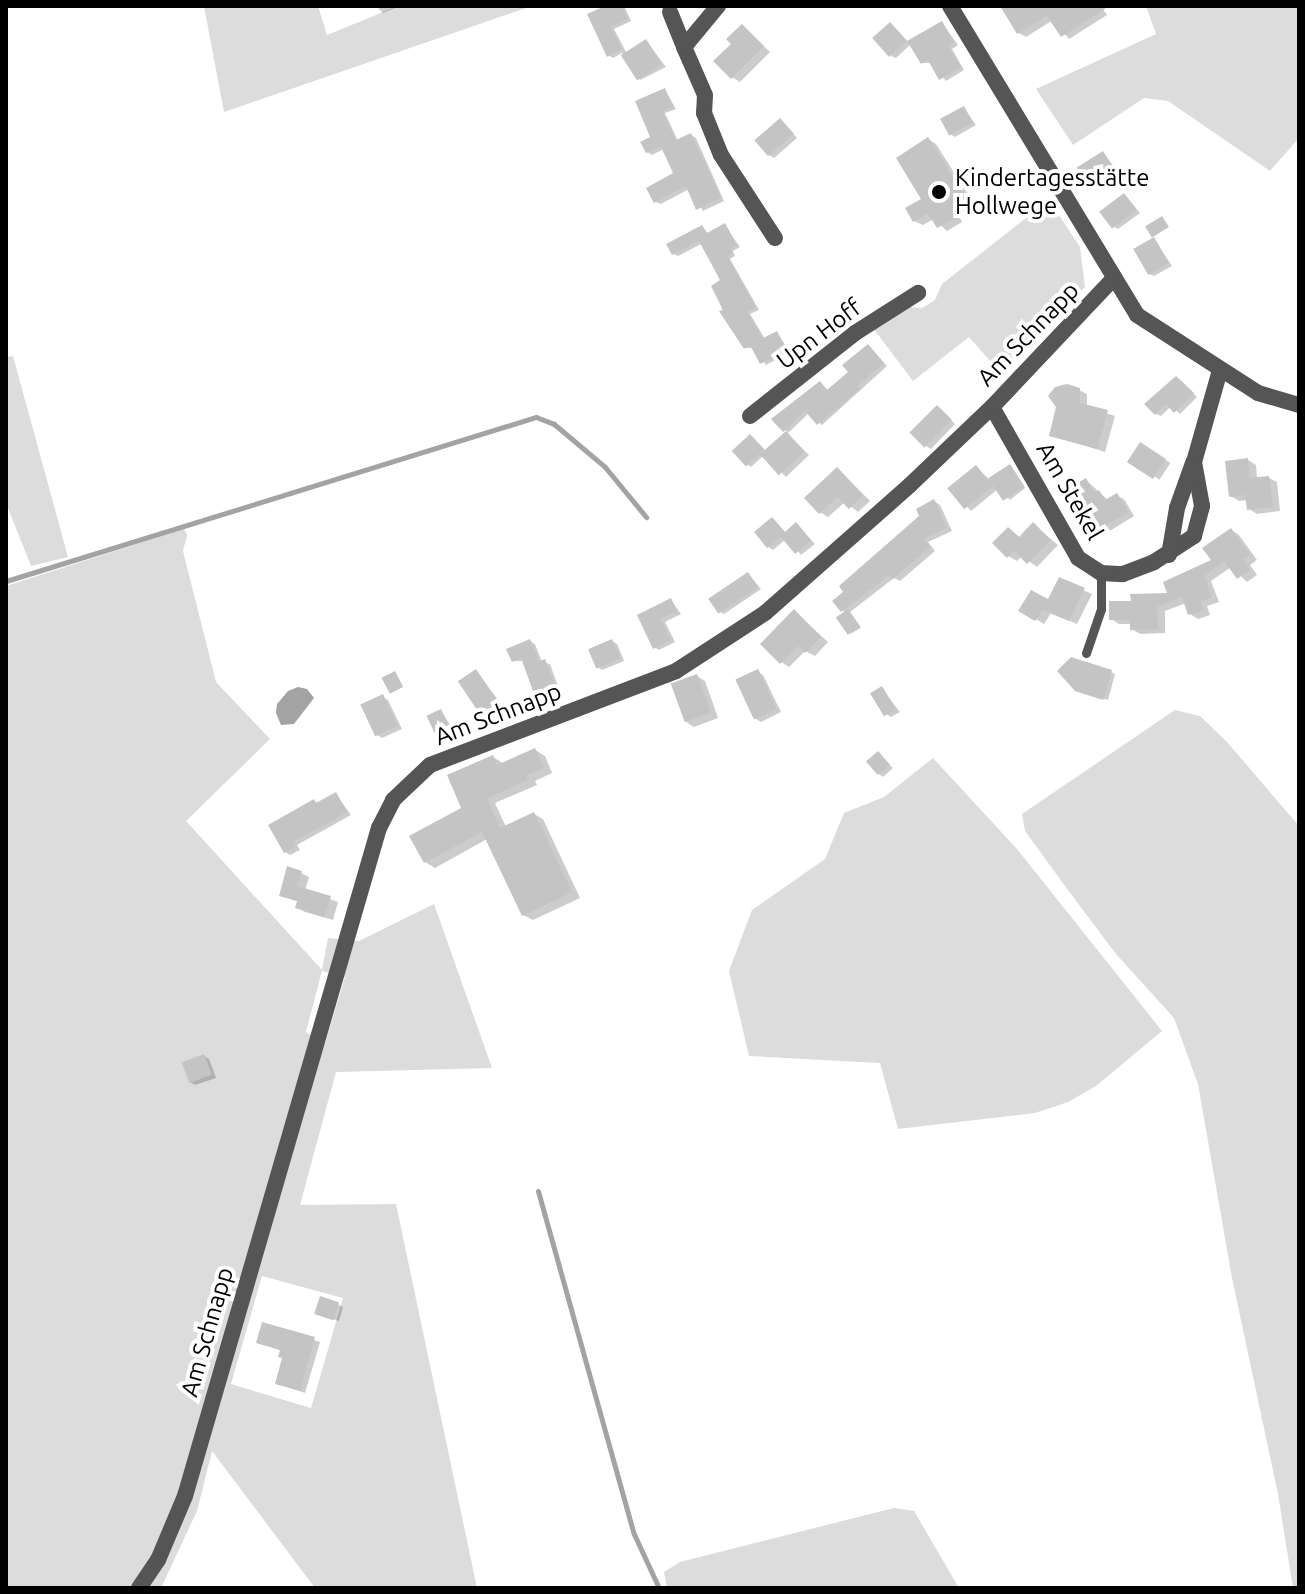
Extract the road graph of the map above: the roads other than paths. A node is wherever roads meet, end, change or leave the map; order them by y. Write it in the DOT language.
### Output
graph roads {
  1 [pos="718,6"];
  2 [pos="950,6"];
  3 [pos="670,12"];
  4 [pos="684,47"];
  5 [pos="775,238"];
  6 [pos="1113,279"];
  7 [pos="918,293"];
  8 [pos="1220,370"];
  9 [pos="1299,405"];
  10 [pos="992,407"];
  11 [pos="750,416"];
  12 [pos="1194,462"];
  13 [pos="1169,555"];
  14 [pos="1101,573"];
  15 [pos="1086,653"];
  16 [pos="139,1588"];
  1 -- 4 [label="street"];
  2 -- 6 [label="street"];
  3 -- 4 [label="street"];
  4 -- 5 [label="street"];
  6 -- 8 [label="street"];
  6 -- 10 [label="street, Am Schnapp"];
  7 -- 11 [label="street, Upn Hoff"];
  8 -- 9 [label="street"];
  8 -- 12 [label="street, Am Stekel"];
  10 -- 14 [label="street, Am Stekel"];
  10 -- 16 [label="street, Am Schnapp"];
  12 -- 13 [label="street, Am Stekel"];
  12 -- 13 [label="street, Am Stekel"];
  13 -- 14 [label="street, Am Stekel"];
  14 -- 15 [label="lane"];
}
